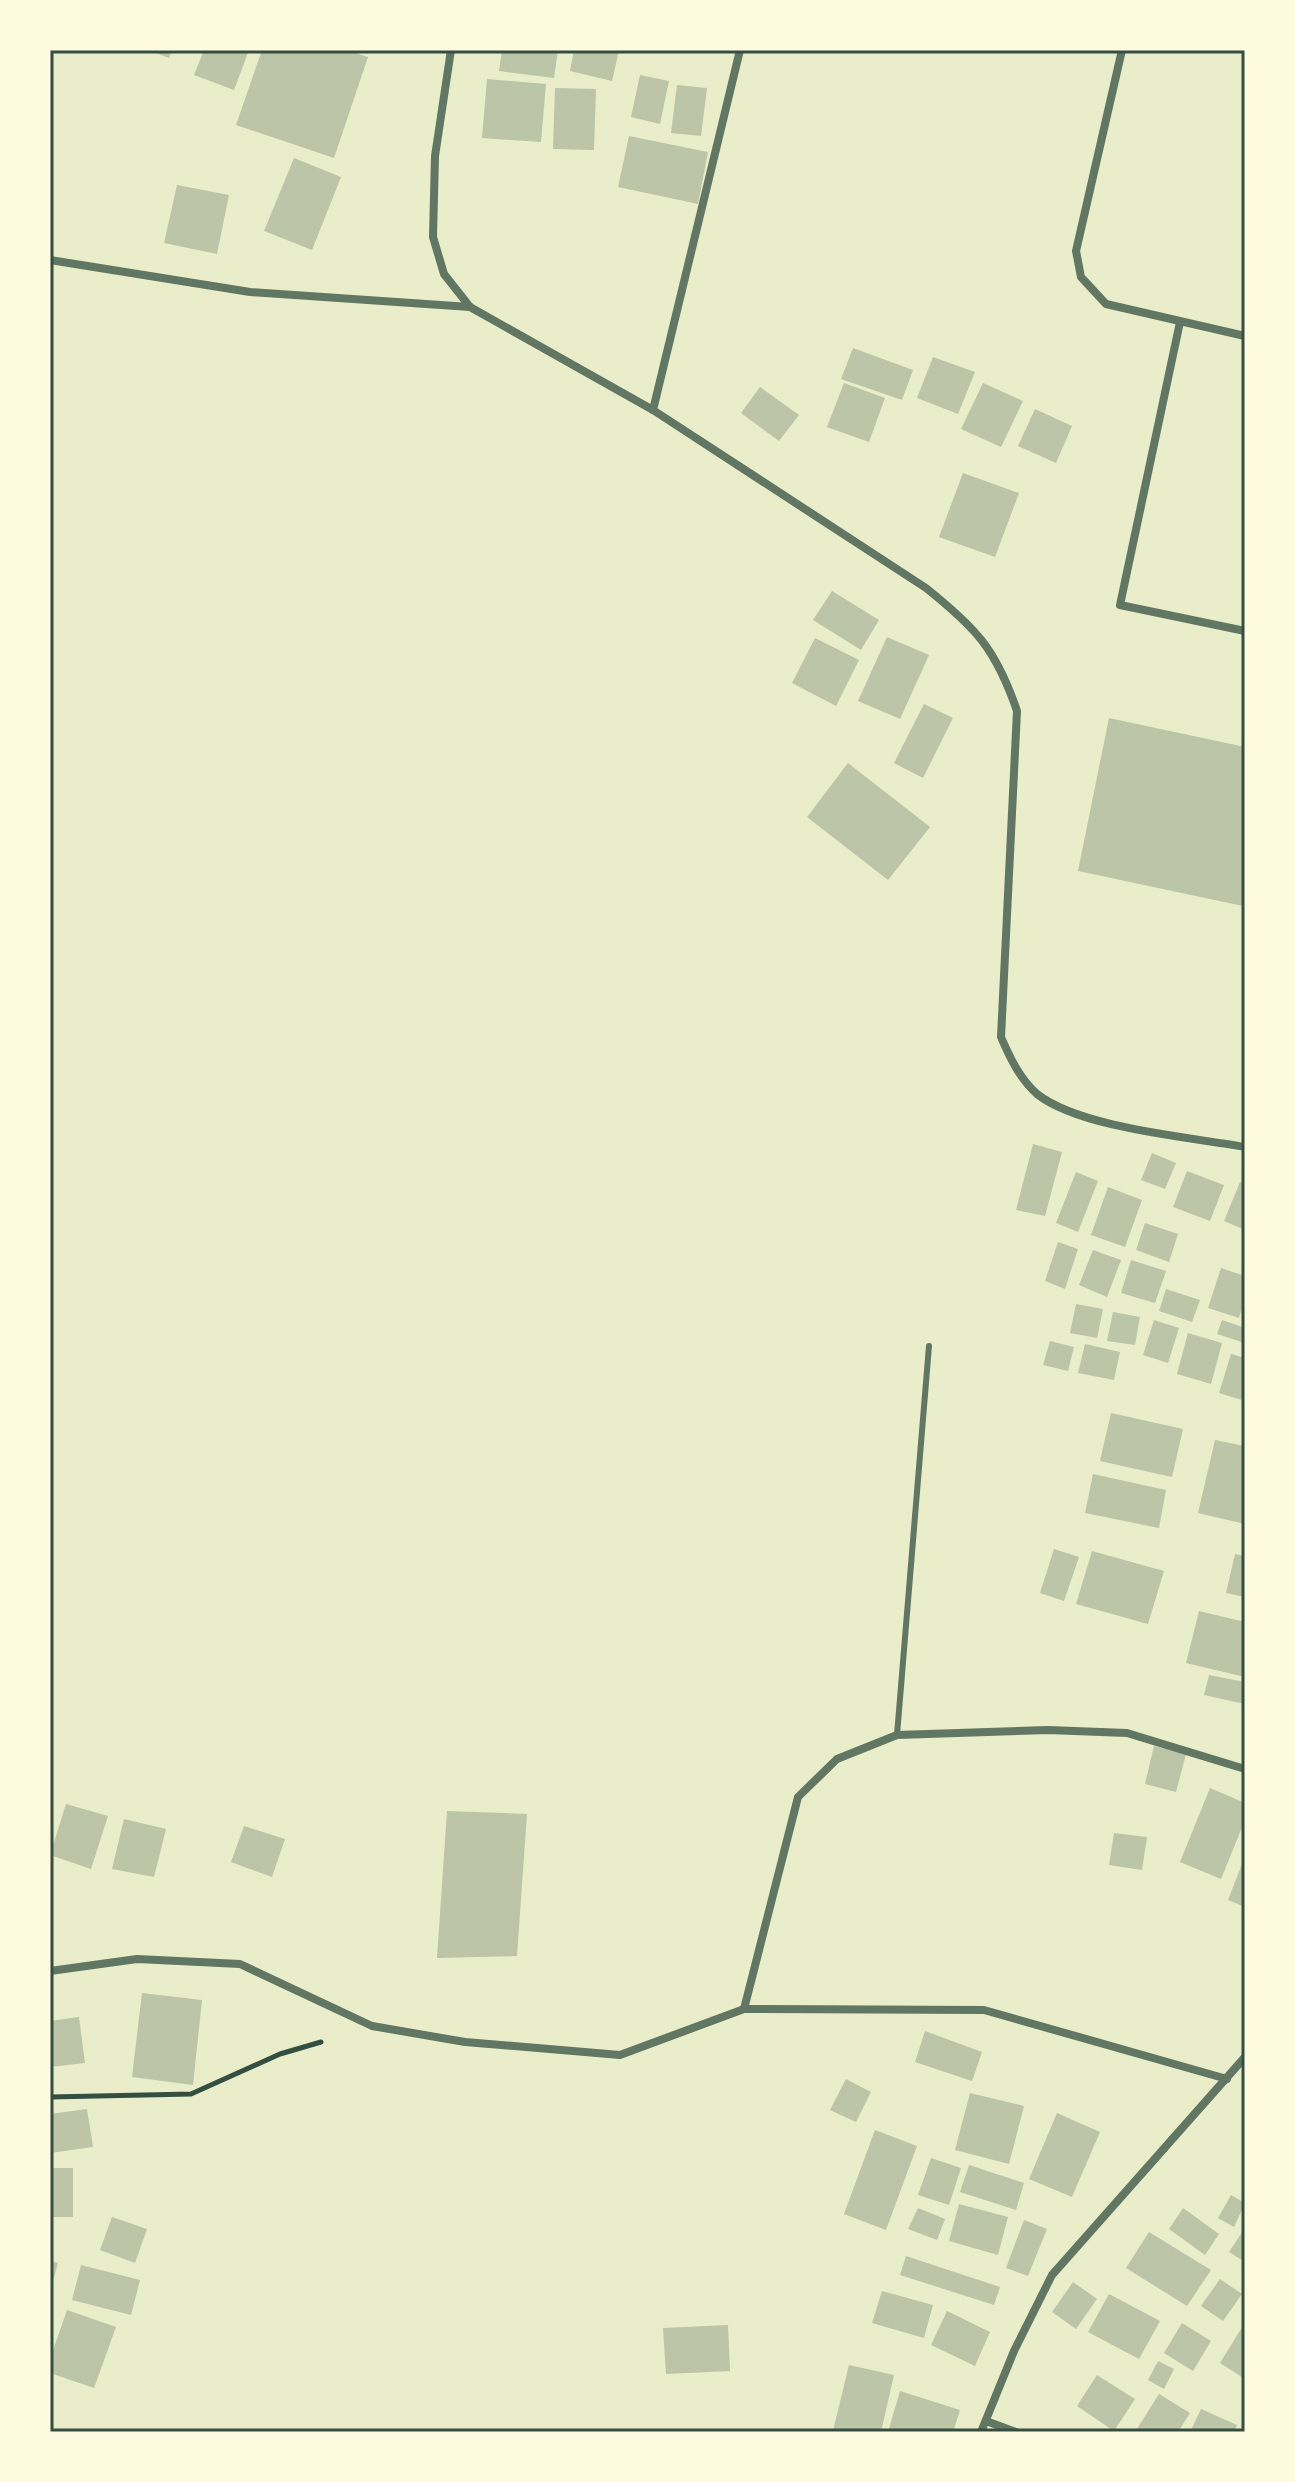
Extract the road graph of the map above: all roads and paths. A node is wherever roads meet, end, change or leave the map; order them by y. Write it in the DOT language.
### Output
graph roads {
  1 [pos="451,50"];
  2 [pos="740,50"];
  3 [pos="1122,50"];
  4 [pos="50,260"];
  5 [pos="470,307"];
  6 [pos="1180,322"];
  7 [pos="1245,336"];
  8 [pos="653,410"];
  9 [pos="1245,631"];
  10 [pos="1245,1147"];
  11 [pos="929,1346"];
  12 [pos="897,1735"];
  13 [pos="1245,1769"];
  14 [pos="50,1971"];
  15 [pos="744,2009"];
  16 [pos="372,2026"];
  17 [pos="1245,2057"];
  18 [pos="1227,2079"];
  19 [pos="50,2097"];
  20 [pos="986,2421"];
  21 [pos="981,2432"];
  22 [pos="1016,2432"];
  1 -- 5 [label="street"];
  2 -- 8 [label="street"];
  3 -- 6 [label="street"];
  4 -- 5 [label="street"];
  5 -- 8 [label="street"];
  6 -- 7 [label="street"];
  6 -- 9 [label="street"];
  8 -- 10 [label="street"];
  11 -- 12 [label="lane"];
  12 -- 13 [label="street"];
  12 -- 15 [label="street"];
  14 -- 16 [label="street"];
  15 -- 16 [label="street"];
  15 -- 18 [label="street"];
  16 -- 19 [label="path"];
  17 -- 18 [label="street"];
  18 -- 20 [label="street"];
  20 -- 21 [label="street"];
  20 -- 22 [label="street"];
}
